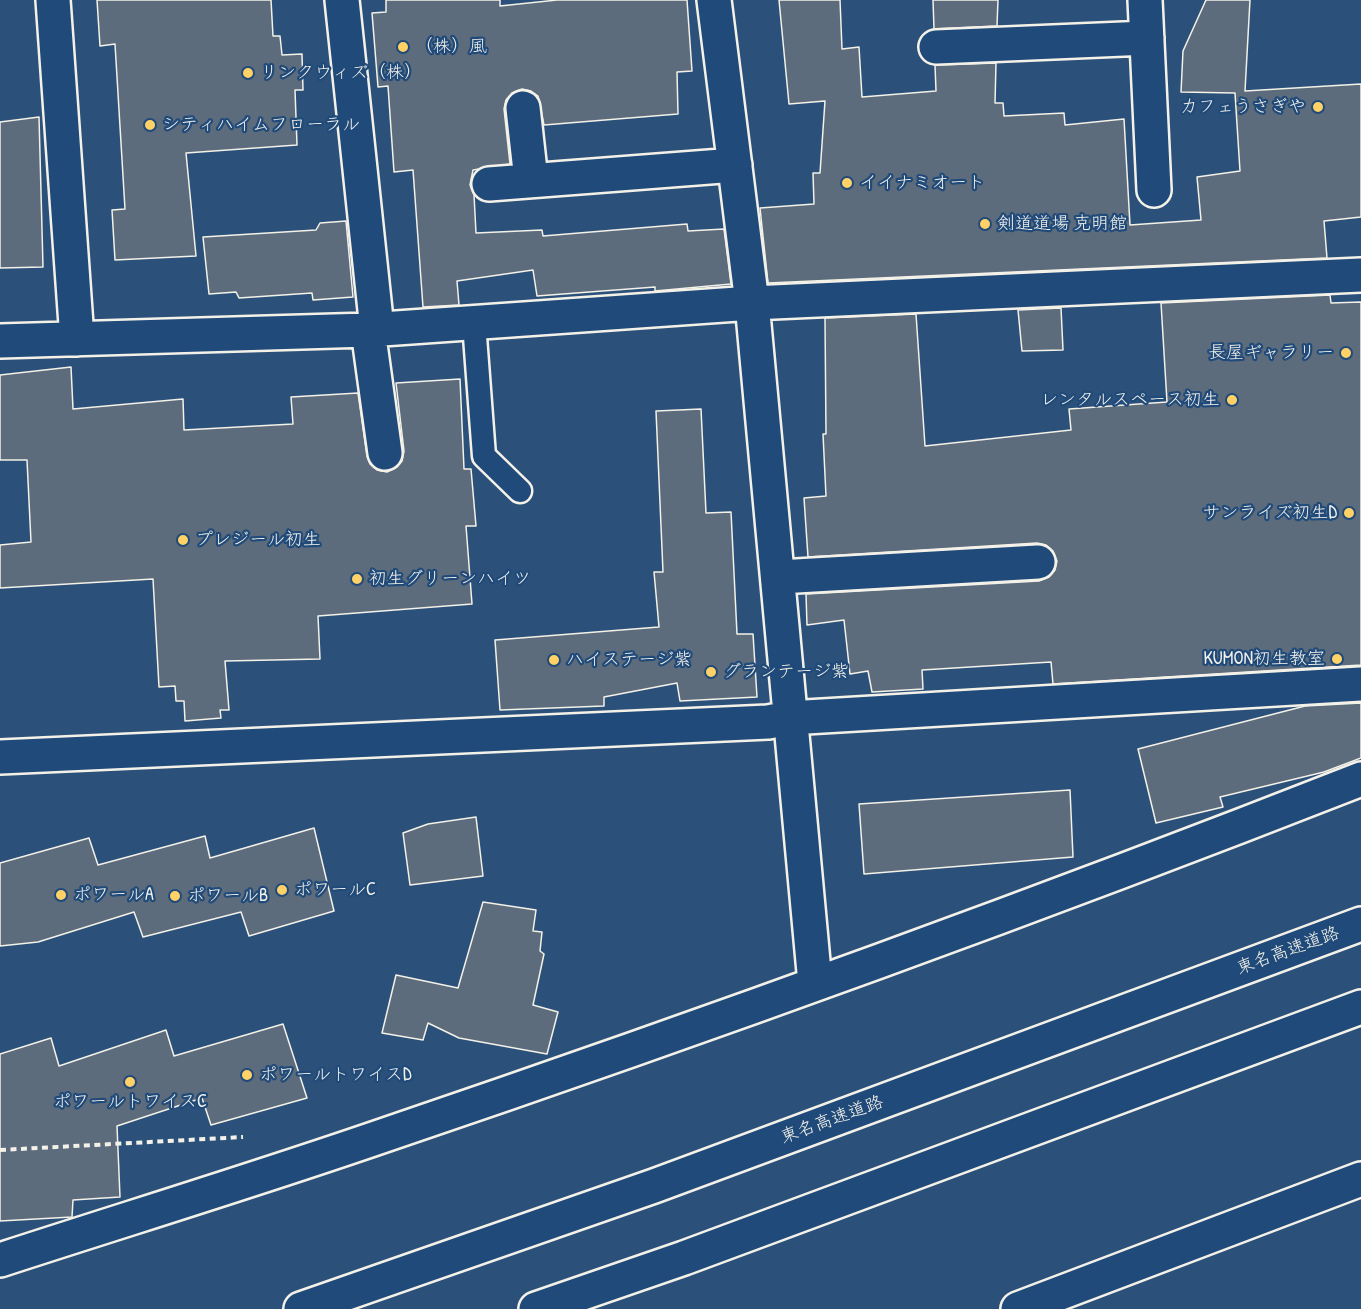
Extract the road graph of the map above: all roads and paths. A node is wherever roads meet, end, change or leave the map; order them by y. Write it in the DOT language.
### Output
graph roads {
  1 [pos="53,0"];
  2 [pos="342,0"];
  3 [pos="714,0"];
  4 [pos="1145,0"];
  5 [pos="1147,38"];
  6 [pos="936,47"];
  7 [pos="523,108"];
  8 [pos="735,165"];
  9 [pos="531,180"];
  10 [pos="489,184"];
  11 [pos="1154,190"];
  12 [pos="1361,275"];
  13 [pos="752,303"];
  14 [pos="474,323"];
  15 [pos="373,330"];
  16 [pos="77,339"];
  17 [pos="0,341"];
  18 [pos="385,453"];
  19 [pos="520,491"];
  20 [pos="1038,562"];
  21 [pos="779,577"];
  22 [pos="1361,684"];
  23 [pos="789,718"];
  24 [pos="0,757"];
  25 [pos="1361,779"];
  26 [pos="1361,924"];
  27 [pos="815,983"];
  28 [pos="1361,1007"];
  29 [pos="246,1137"];
  30 [pos="0,1150"];
  31 [pos="1361,1179"];
  32 [pos="0,1260"];
  33 [pos="301,1309"];
  34 [pos="536,1309"];
  35 [pos="1018,1309"];
  1 -- 16 [label="main road"];
  2 -- 15 [label="main road"];
  3 -- 8 [label="main road"];
  4 -- 5 [label="main road"];
  5 -- 6 [label="main road"];
  5 -- 11 [label="main road"];
  7 -- 9 [label="main road"];
  8 -- 9 [label="main road"];
  8 -- 13 [label="main road"];
  9 -- 10 [label="main road"];
  12 -- 13 [label="main road"];
  13 -- 14 [label="main road"];
  13 -- 21 [label="main road"];
  14 -- 15 [label="main road"];
  14 -- 19 [label="lane"];
  15 -- 16 [label="main road"];
  15 -- 18 [label="main road"];
  16 -- 17 [label="main road"];
  20 -- 21 [label="main road"];
  21 -- 23 [label="main road"];
  22 -- 23 [label="main road"];
  23 -- 24 [label="main road"];
  23 -- 27 [label="main road"];
  25 -- 27 [label="main road"];
  26 -- 33 [label="main road, 東名高速道路"];
  27 -- 32 [label="main road"];
  28 -- 34 [label="main road"];
  29 -- 30 [label="path"];
  31 -- 35 [label="main road"];
}
